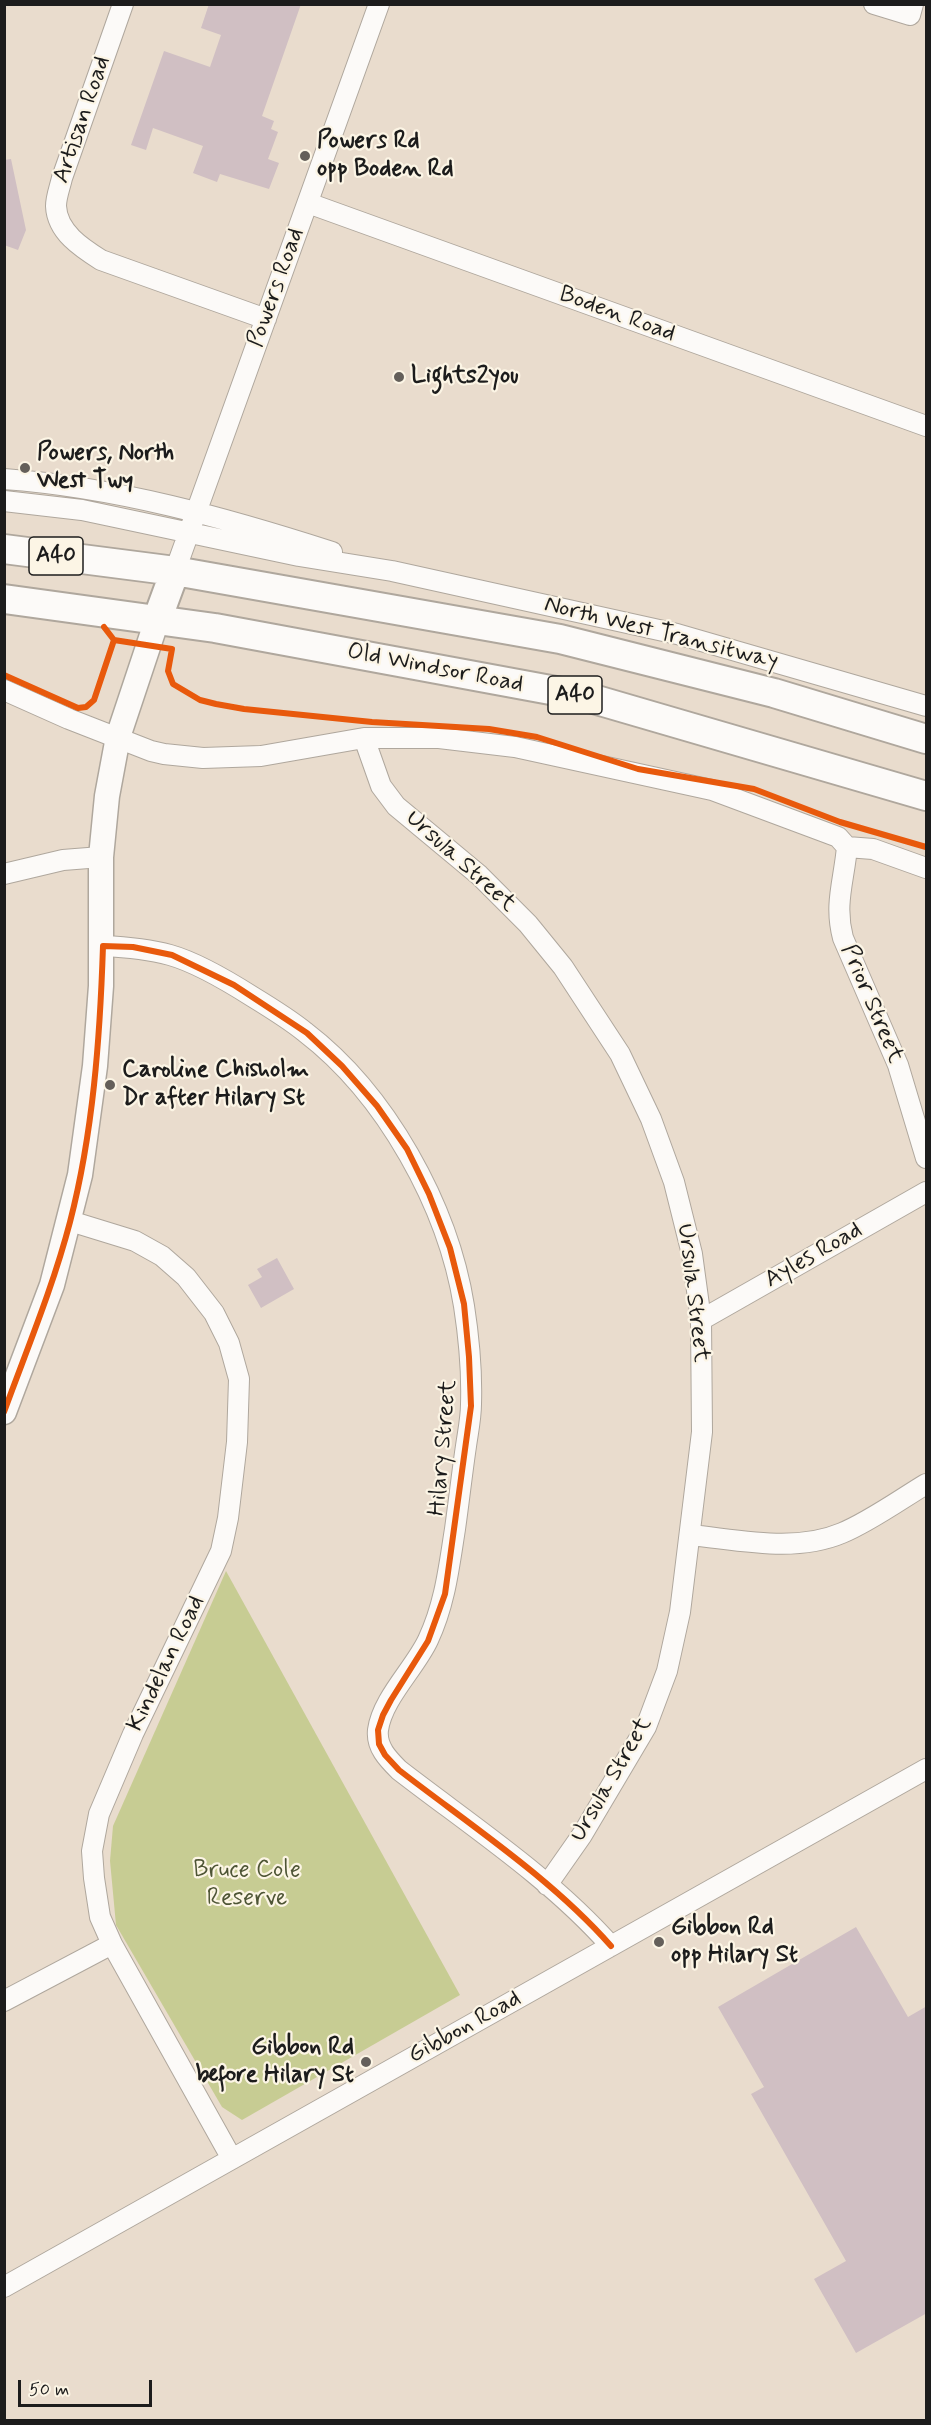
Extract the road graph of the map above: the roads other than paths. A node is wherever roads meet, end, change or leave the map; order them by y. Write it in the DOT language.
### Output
graph roads {
  1 [pos="123,4"];
  2 [pos="379,4"];
  3 [pos="874,4"];
  4 [pos="913,4"];
  5 [pos="308,203"];
  6 [pos="266,319"];
  7 [pos="927,426"];
  8 [pos="4,479"];
  9 [pos="4,501"];
  10 [pos="198,513"];
  11 [pos="190,533"];
  12 [pos="4,549"];
  13 [pos="392,571"];
  14 [pos="175,572"];
  15 [pos="4,599"];
  16 [pos="157,620"];
  17 [pos="4,690"];
  18 [pos="927,706"];
  19 [pos="118,737"];
  20 [pos="364,738"];
  21 [pos="927,739"];
  22 [pos="927,796"];
  23 [pos="847,846"];
  24 [pos="100,857"];
  25 [pos="927,868"];
  26 [pos="4,874"];
  27 [pos="103,946"];
  28 [pos="927,1158"];
  29 [pos="927,1192"];
  30 [pos="70,1221"];
  31 [pos="701,1320"];
  32 [pos="6,1405"];
  33 [pos="927,1484"];
  34 [pos="690,1535"];
  35 [pos="927,1769"];
  36 [pos="547,1885"];
  37 [pos="112,1944"];
  38 [pos="610,1946"];
  39 [pos="4,2001"];
  40 [pos="232,2159"];
  41 [pos="4,2287"];
  1 -- 6 [label="street, Artisan Road"];
  2 -- 5 [label="street, Powers Road"];
  3 -- 4 [label="street"];
  5 -- 6 [label="street, Powers Road"];
  5 -- 7 [label="street, Boden Road"];
  6 -- 10 [label="street, Powers Road"];
  8 -- 10 [label="street, North West Transitway"];
  9 -- 11 [label="street, North West Transitway"];
  10 -- 11 [label="street, Powers Road"];
  10 -- 13 [label="street, North West Transitway"];
  11 -- 13 [label="street, North West Transitway"];
  11 -- 14 [label="street, Powers Road"];
  12 -- 14 [label="highway, Old Windsor Road / A40"];
  13 -- 18 [label="street, North West Transitway"];
  14 -- 16 [label="highway"];
  14 -- 21 [label="highway, Old Windsor Road / A40"];
  15 -- 16 [label="highway, Old Windsor Road / A40"];
  16 -- 19 [label="main road"];
  16 -- 22 [label="highway, Old Windsor Road / A40"];
  17 -- 19 [label="street"];
  19 -- 20 [label="street"];
  19 -- 24 [label="main road"];
  20 -- 23 [label="street"];
  20 -- 31 [label="street, Ursula Street"];
  23 -- 25 [label="street"];
  23 -- 28 [label="street, Prior Street"];
  24 -- 26 [label="street"];
  24 -- 27 [label="main road"];
  27 -- 30 [label="main road"];
  27 -- 36 [label="street, Hilary Street"];
  29 -- 31 [label="street, Ayles Road"];
  30 -- 32 [label="main road"];
  30 -- 37 [label="street, Kindelan Road"];
  31 -- 34 [label="street, Ursula Street"];
  33 -- 34 [label="street"];
  34 -- 36 [label="street, Ursula Street"];
  35 -- 38 [label="street, Gibbon Road"];
  36 -- 38 [label="street, Hilary Street"];
  37 -- 39 [label="street"];
  37 -- 40 [label="street, Kindelan Road"];
  38 -- 40 [label="street, Gibbon Road"];
  40 -- 41 [label="street, Gibbon Road"];
}
